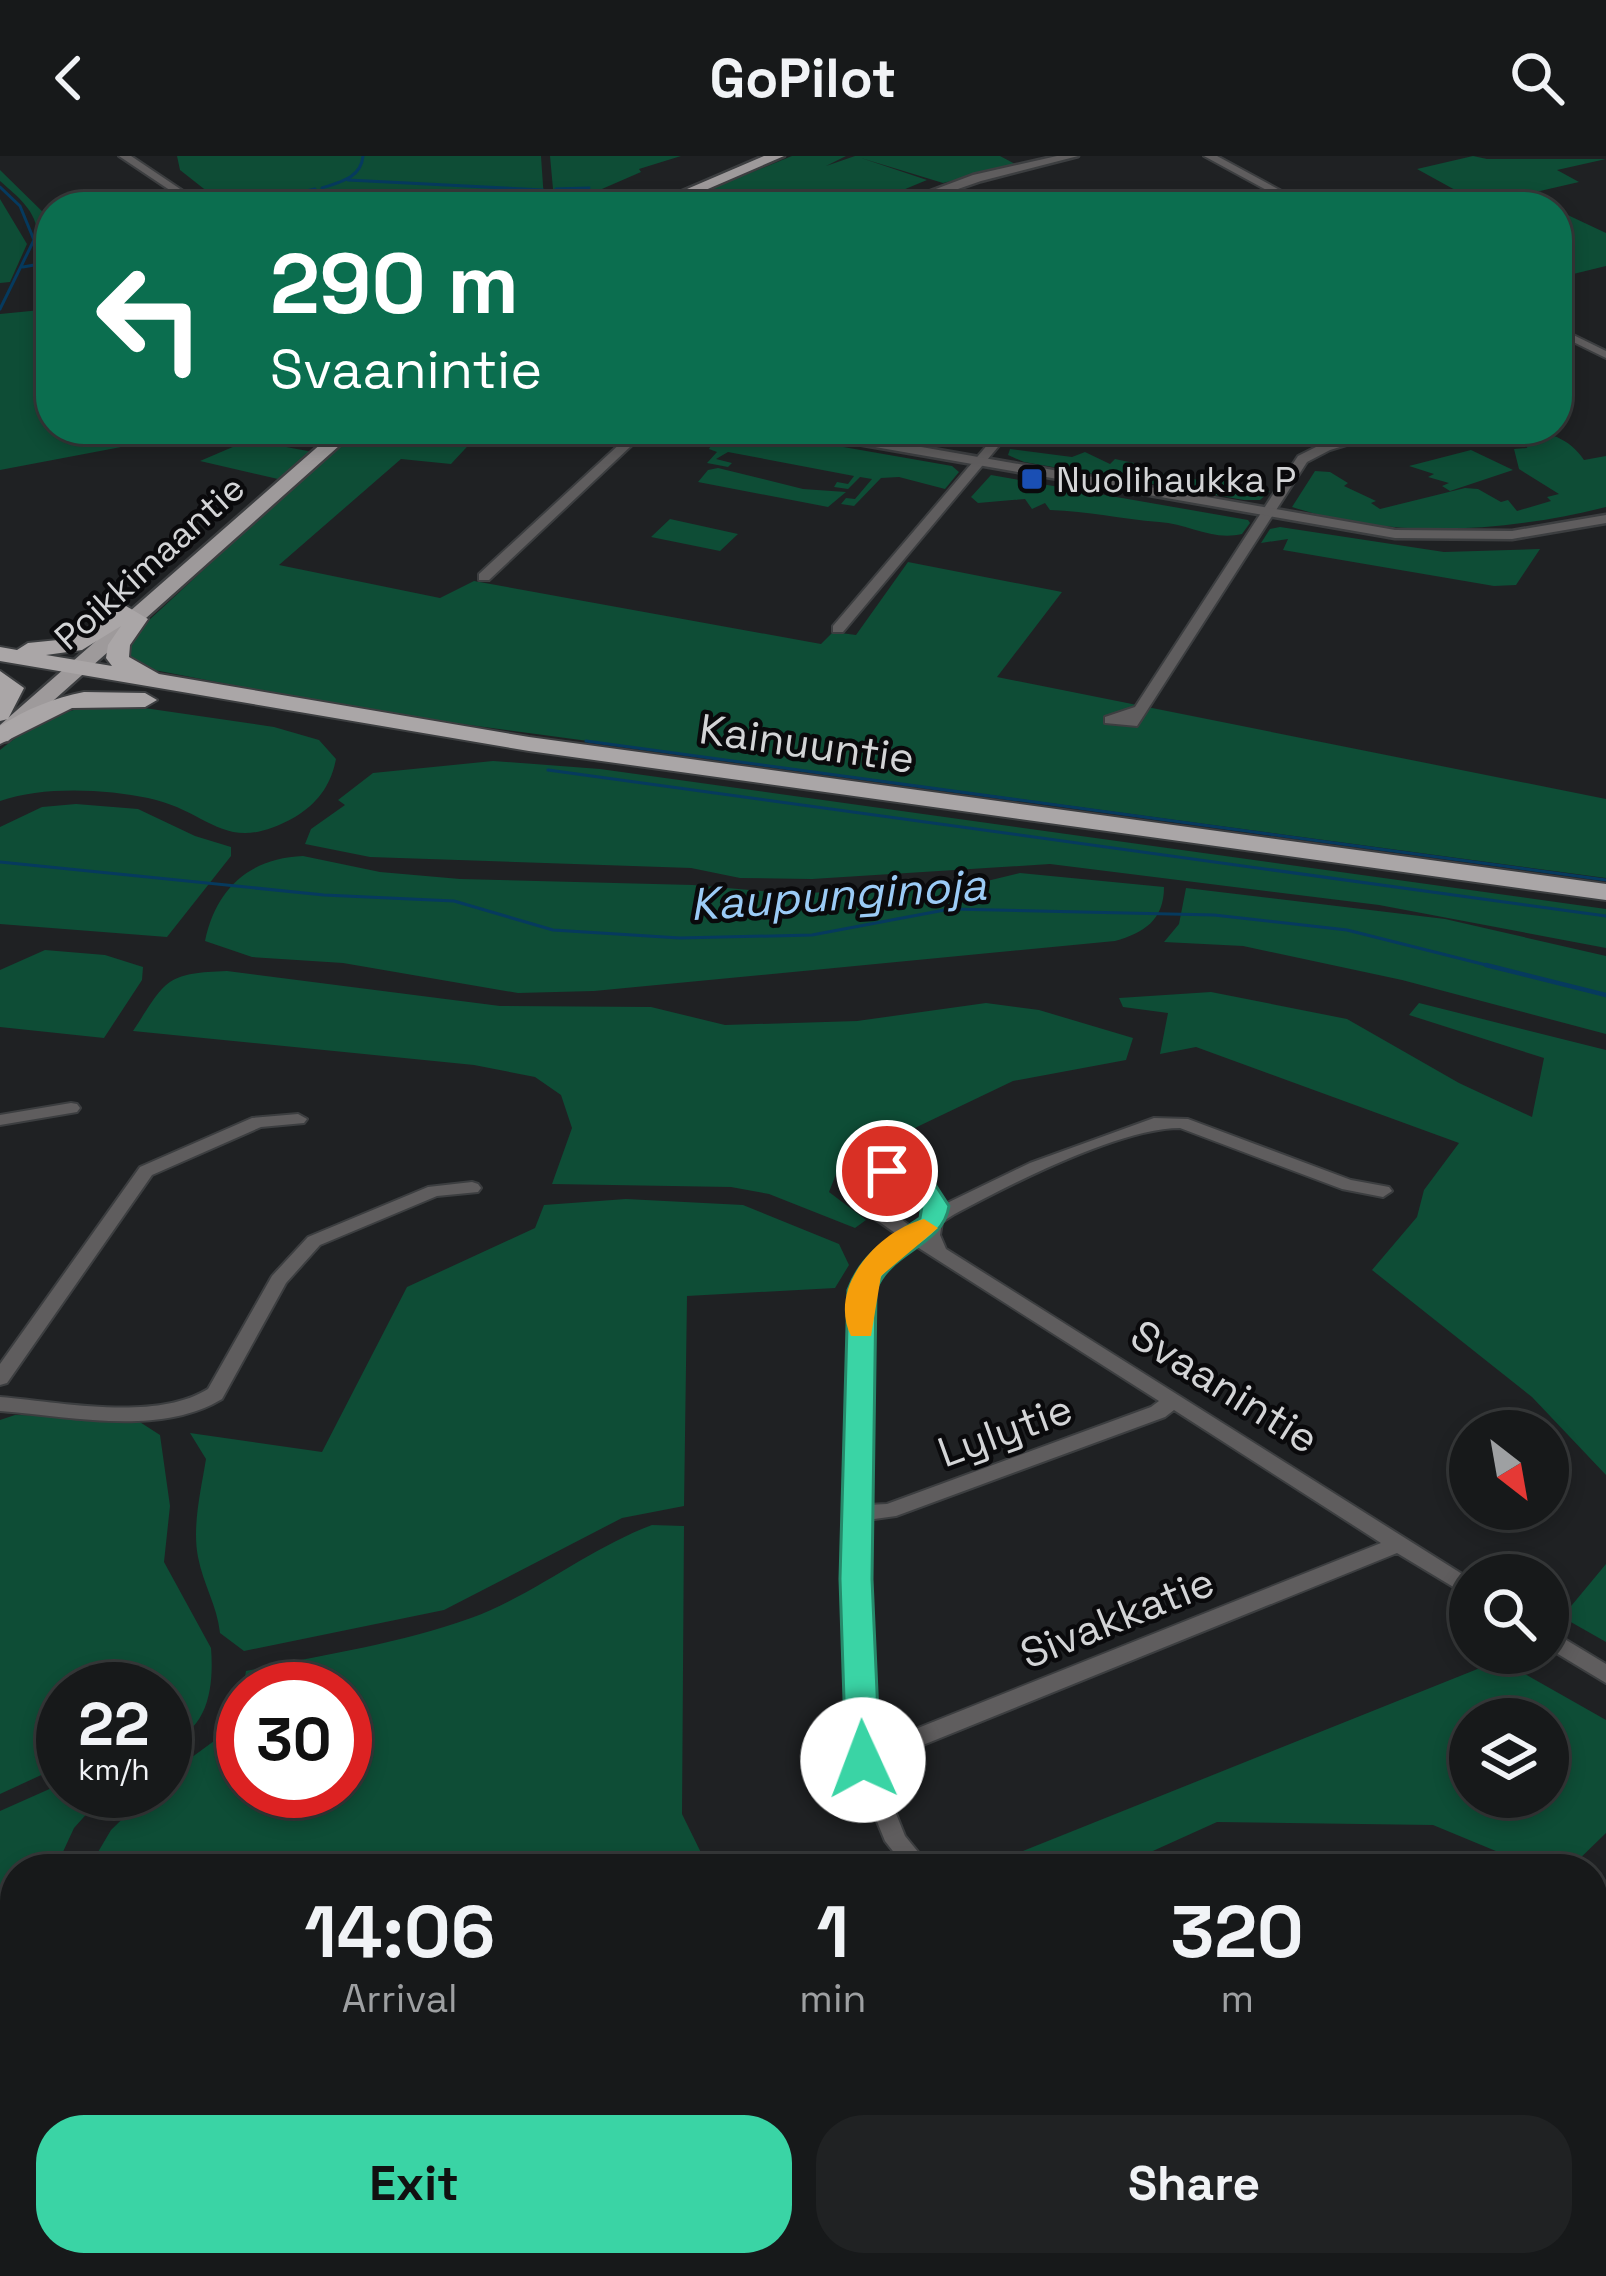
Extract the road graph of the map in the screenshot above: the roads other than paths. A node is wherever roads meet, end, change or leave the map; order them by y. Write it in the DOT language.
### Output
graph roads {
  1 [pos="124,156"];
  2 [pos="777,156"];
  3 [pos="1072,156"];
  4 [pos="1209,156"];
  5 [pos="179,192"];
  6 [pos="689,192"];
  7 [pos="937,192"];
  8 [pos="1277,192"];
  9 [pos="1572,338"];
  10 [pos="1606,355"];
  11 [pos="332,444"];
  12 [pos="627,444"];
  13 [pos="879,444"];
  14 [pos="995,444"];
  15 [pos="1338,444"];
  16 [pos="980,462"];
  17 [pos="1269,514"];
  18 [pos="1606,519"];
  19 [pos="484,578"];
  20 [pos="131,616"];
  21 [pos="838,628"];
  22 [pos="0,651"];
  23 [pos="0,668"];
  24 [pos="63,673"];
  25 [pos="0,678"];
  26 [pos="253,700"];
  27 [pos="206,706"];
  28 [pos="1140,710"];
  29 [pos="0,717"];
  30 [pos="0,737"];
  31 [pos="1606,892"];
  32 [pos="1606,906"];
  33 [pos="71,1108"];
  34 [pos="298,1119"];
  35 [pos="0,1120"];
  36 [pos="472,1187"];
  37 [pos="1383,1191"];
  38 [pos="933,1222"];
  39 [pos="914,1235"];
  40 [pos="938,1250"];
  41 [pos="0,1378"];
  42 [pos="1173,1401"];
  43 [pos="0,1404"];
  44 [pos="857,1513"];
  45 [pos="1399,1544"];
  46 [pos="1449,1575"];
  47 [pos="1569,1651"];
  48 [pos="1606,1675"];
  49 [pos="863,1760"];
  50 [pos="908,1854"];
  1 -- 5 [label="street"];
  2 -- 6 [label="main road"];
  3 -- 7 [label="street"];
  4 -- 8 [label="street"];
  9 -- 10 [label="street"];
  11 -- 20 [label="main road, Poikkimaantie"];
  12 -- 19 [label="street"];
  13 -- 16 [label="street"];
  14 -- 16 [label="street"];
  15 -- 17 [label="street"];
  16 -- 17 [label="street"];
  16 -- 21 [label="street"];
  17 -- 18 [label="street"];
  17 -- 28 [label="street"];
  20 -- 22 [label="highway"];
  20 -- 24 [label="main road, Poikkimaantie"];
  20 -- 26 [label="highway"];
  22 -- 24 [label="highway, Kainuuntie"];
  23 -- 24 [label="highway, Kainuuntie"];
  24 -- 26 [label="highway, Kainuuntie"];
  24 -- 27 [label="highway, Kainuuntie"];
  24 -- 29 [label="main road, Poikkimaantie"];
  24 -- 30 [label="main road, Poikkimaantie"];
  25 -- 29 [label="highway"];
  26 -- 31 [label="highway, Kainuuntie"];
  27 -- 30 [label="highway"];
  27 -- 32 [label="highway, Kainuuntie"];
  33 -- 35 [label="street"];
  34 -- 41 [label="street"];
  36 -- 43 [label="street"];
  37 -- 38 [label="street"];
  38 -- 39 [label="street"];
  38 -- 39 [label="street, Svaanintie"];
  38 -- 40 [label="street, Svaanintie"];
  39 -- 40 [label="street, Svaanintie"];
  39 -- 44 [label="street"];
  40 -- 42 [label="street, Svaanintie"];
  42 -- 44 [label="street, Lylytie"];
  42 -- 45 [label="street, Svaanintie"];
  44 -- 49 [label="street"];
  45 -- 46 [label="street, Svaanintie"];
  45 -- 49 [label="street, Sivakkatie"];
  47 -- 48 [label="street"];
  49 -- 50 [label="street"];
}
